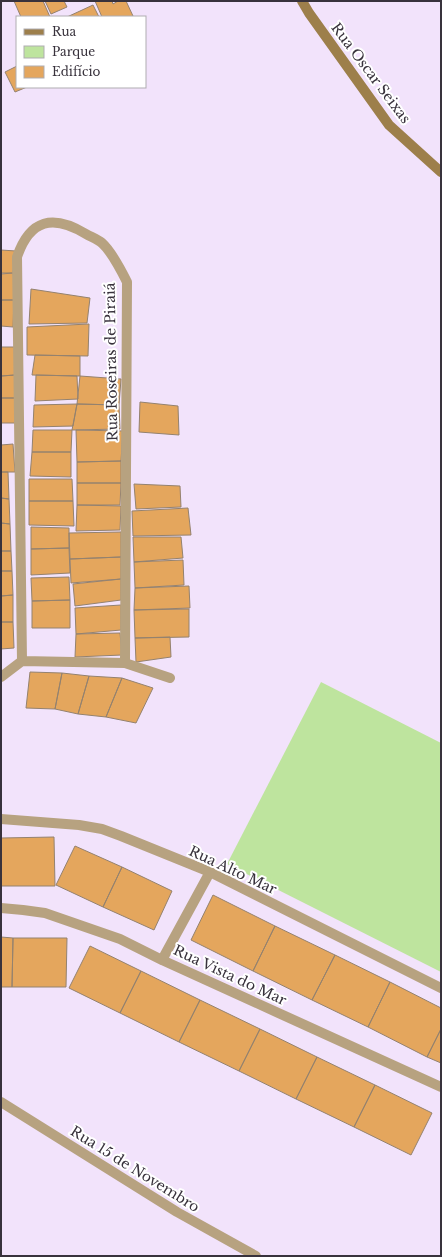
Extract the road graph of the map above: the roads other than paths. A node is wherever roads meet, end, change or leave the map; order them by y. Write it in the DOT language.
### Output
graph roads {
  1 [pos="302,1"];
  2 [pos="441,172"];
  3 [pos="22,661"];
  4 [pos="125,663"];
  5 [pos="1,677"];
  6 [pos="170,678"];
  7 [pos="1,819"];
  8 [pos="210,872"];
  9 [pos="1,908"];
  10 [pos="162,960"];
  11 [pos="441,988"];
  12 [pos="441,1087"];
  13 [pos="1,1102"];
  14 [pos="256,1256"];
  1 -- 2 [label="main road, Rua Oscar Seixas"];
  3 -- 4 [label="street"];
  3 -- 4 [label="street, Rua Roseiras de Piraiá"];
  3 -- 5 [label="street"];
  4 -- 6 [label="street"];
  7 -- 8 [label="street, Rua Alto Mar"];
  8 -- 10 [label="street"];
  8 -- 11 [label="street, Rua Alto Mar"];
  9 -- 10 [label="street, Rua Vista do Mar"];
  10 -- 12 [label="street, Rua Vista do Mar"];
  13 -- 14 [label="street, Rua 15 de Novembro"];
}
